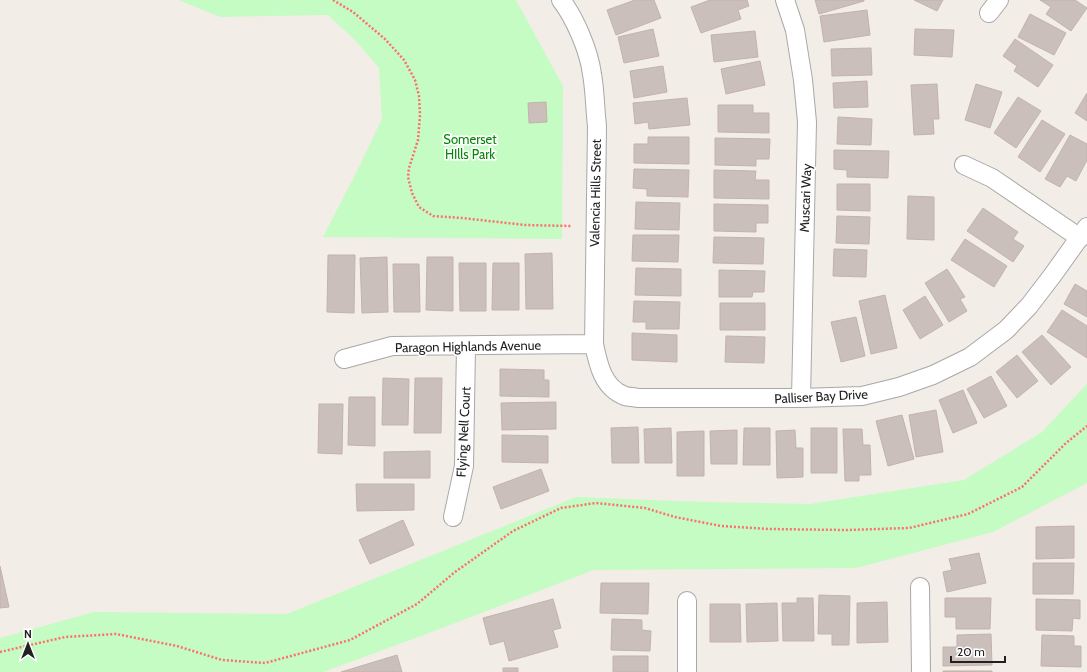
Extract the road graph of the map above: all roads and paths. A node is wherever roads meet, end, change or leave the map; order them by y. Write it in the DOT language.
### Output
graph roads {
  1 [pos="333,0"];
  2 [pos="561,0"];
  3 [pos="785,0"];
  4 [pos="964,165"];
  5 [pos="571,226"];
  6 [pos="1083,232"];
  7 [pos="594,344"];
  8 [pos="466,346"];
  9 [pos="344,359"];
  10 [pos="612,388"];
  11 [pos="801,398"];
  12 [pos="1087,426"];
  13 [pos="453,516"];
  14 [pos="920,587"];
  15 [pos="687,601"];
  16 [pos="0,652"];
  17 [pos="687,672"];
  18 [pos="921,672"];
  1 -- 5 [label="path"];
  2 -- 7 [label="street, Valencia Hills Street"];
  3 -- 11 [label="street, Muscari Way"];
  4 -- 6 [label="street"];
  6 -- 11 [label="street, Palliser Bay Drive"];
  7 -- 8 [label="street, Paragon Highlands Avenue"];
  7 -- 10 [label="street, Valencia Hills Street"];
  8 -- 9 [label="street, Paragon Highlands Avenue"];
  8 -- 13 [label="street, Flying Nell Court"];
  10 -- 11 [label="street, Palliser Bay Drive"];
  12 -- 16 [label="path"];
  14 -- 18 [label="street"];
  15 -- 17 [label="street"];
}
